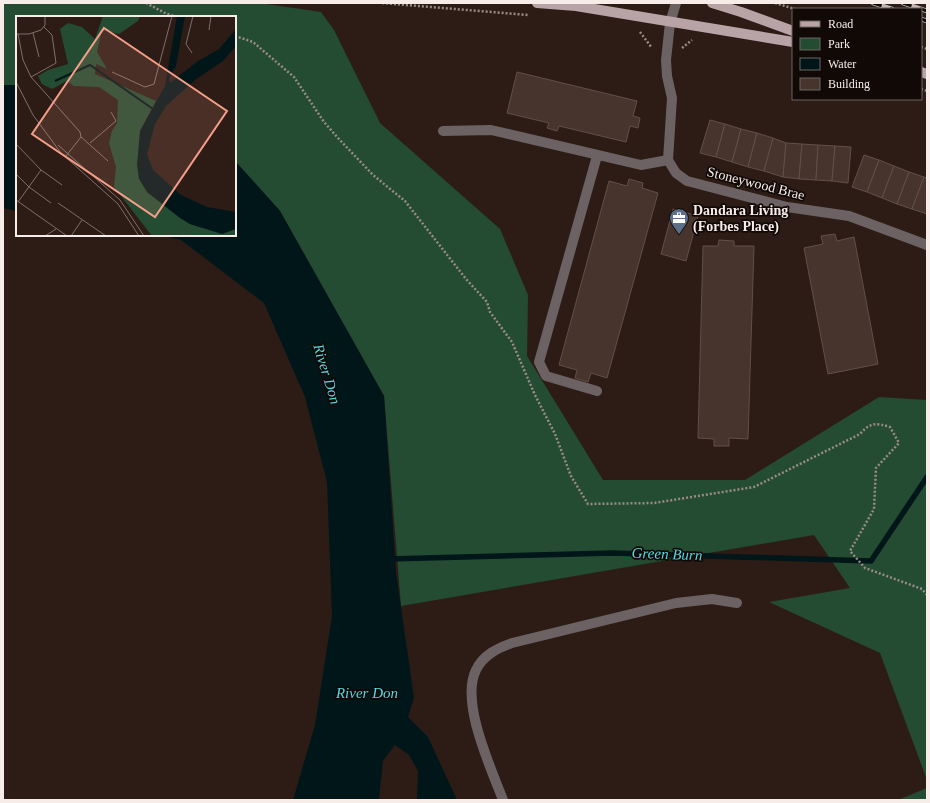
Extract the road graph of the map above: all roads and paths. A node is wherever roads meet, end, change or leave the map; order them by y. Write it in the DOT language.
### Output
graph roads {
  1 [pos="146,3"];
  2 [pos="382,3"];
  3 [pos="537,3"];
  4 [pos="676,3"];
  5 [pos="712,3"];
  6 [pos="776,3"];
  7 [pos="792,8"];
  8 [pos="173,16"];
  9 [pos="535,16"];
  10 [pos="670,22"];
  11 [pos="634,31"];
  12 [pos="792,31"];
  13 [pos="236,36"];
  14 [pos="694,39"];
  15 [pos="792,42"];
  16 [pos="666,60"];
  17 [pos="443,131"];
  18 [pos="597,156"];
  19 [pos="668,160"];
  20 [pos="927,245"];
  21 [pos="597,391"];
  22 [pos="927,595"];
  23 [pos="737,603"];
  24 [pos="502,800"];
  1 -- 8 [label="path"];
  2 -- 9 [label="path"];
  3 -- 10 [label="main road"];
  4 -- 10 [label="street"];
  5 -- 12 [label="main road"];
  6 -- 7 [label="path"];
  10 -- 15 [label="main road"];
  10 -- 16 [label="street"];
  11 -- 16 [label="path"];
  13 -- 22 [label="path"];
  14 -- 16 [label="path"];
  16 -- 19 [label="street"];
  17 -- 18 [label="street"];
  18 -- 19 [label="street"];
  18 -- 21 [label="street"];
  19 -- 20 [label="street, Stoneywood Brae"];
  23 -- 24 [label="street"];
}
